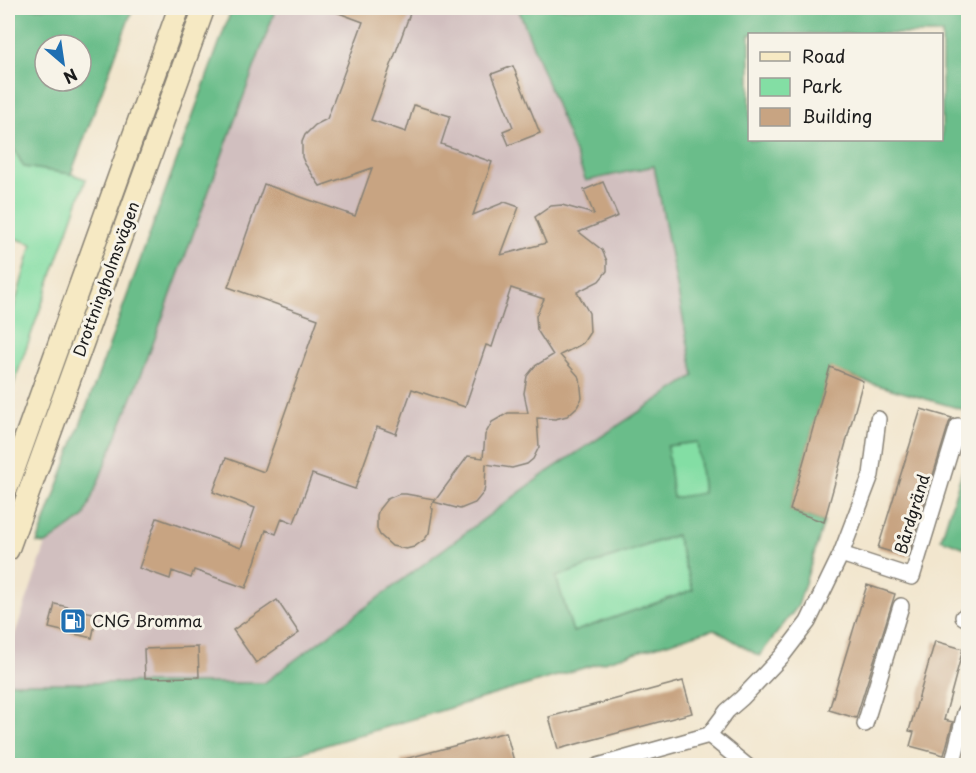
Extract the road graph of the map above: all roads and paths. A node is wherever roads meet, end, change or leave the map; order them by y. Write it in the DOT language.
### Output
graph roads {
  1 [pos="179,8"];
  2 [pos="204,8"];
  3 [pos="878,419"];
  4 [pos="958,426"];
  5 [pos="8,486"];
  6 [pos="8,550"];
  7 [pos="841,554"];
  8 [pos="901,606"];
  9 [pos="969,708"];
  10 [pos="865,724"];
  11 [pos="709,735"];
  12 [pos="598,765"];
  13 [pos="747,765"];
  14 [pos="952,765"];
  1 -- 5 [label="main road, Drottningholmsvägen"];
  2 -- 6 [label="main road, Drottningholmsvägen"];
  3 -- 7 [label="street"];
  4 -- 7 [label="street, Bårdgränd"];
  7 -- 11 [label="street"];
  8 -- 10 [label="street"];
  9 -- 14 [label="street"];
  11 -- 12 [label="street"];
  11 -- 13 [label="street"];
}
